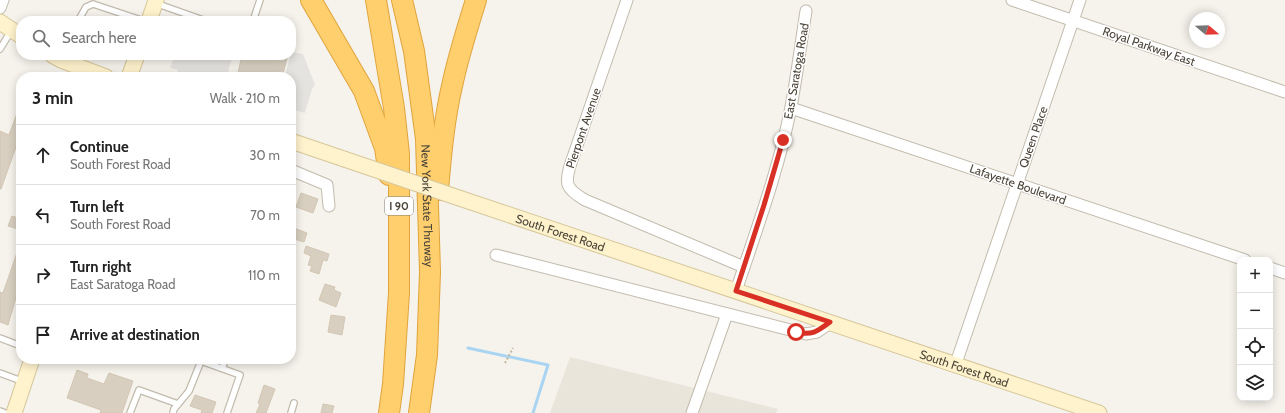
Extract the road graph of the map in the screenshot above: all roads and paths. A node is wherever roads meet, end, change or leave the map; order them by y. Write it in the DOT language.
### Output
graph roads {
  1 [pos="3,0"];
  2 [pos="260,0"];
  3 [pos="311,0"];
  4 [pos="376,0"];
  5 [pos="402,0"];
  6 [pos="476,0"];
  7 [pos="627,0"];
  8 [pos="1012,0"];
  9 [pos="1080,0"];
  10 [pos="156,2"];
  11 [pos="0,8"];
  12 [pos="806,11"];
  13 [pos="81,16"];
  14 [pos="129,16"];
  15 [pos="151,16"];
  16 [pos="193,16"];
  17 [pos="255,16"];
  18 [pos="1073,21"];
  19 [pos="11,30"];
  20 [pos="0,48"];
  21 [pos="65,60"];
  22 [pos="135,60"];
  23 [pos="94,72"];
  24 [pos="131,72"];
  25 [pos="1285,92"];
  26 [pos="791,108"];
  27 [pos="296,143"];
  28 [pos="296,172"];
  29 [pos="1018,184"];
  30 [pos="329,206"];
  31 [pos="399,227"];
  32 [pos="496,255"];
  33 [pos="1237,257"];
  34 [pos="744,267"];
  35 [pos="1273,269"];
  36 [pos="430,272"];
  37 [pos="1285,273"];
  38 [pos="736,291"];
  39 [pos="727,314"];
  40 [pos="830,322"];
  41 [pos="0,338"];
  42 [pos="16,344"];
  43 [pos="513,348"];
  44 [pos="505,363"];
  45 [pos="30,364"];
  46 [pos="200,364"];
  47 [pos="212,364"];
  48 [pos="224,364"];
  49 [pos="956,366"];
  50 [pos="222,368"];
  51 [pos="0,373"];
  52 [pos="24,382"];
  53 [pos="294,403"];
  54 [pos="178,404"];
  55 [pos="0,411"];
  56 [pos="5,413"];
  57 [pos="14,413"];
  58 [pos="130,413"];
  59 [pos="173,413"];
  60 [pos="227,413"];
  61 [pos="291,413"];
  62 [pos="389,413"];
  63 [pos="419,413"];
  64 [pos="692,413"];
  65 [pos="1099,413"];
  1 -- 11 [label="street"];
  2 -- 17 [label="lane"];
  3 -- 31 [label="highway"];
  4 -- 31 [label="highway, I 90"];
  5 -- 36 [label="highway, New York State Thruway / I 90"];
  6 -- 36 [label="highway"];
  7 -- 34 [label="street, Pierpont Avenue"];
  8 -- 18 [label="street, Royal Parkway East"];
  9 -- 18 [label="street, Queen Place"];
  10 -- 15 [label="street"];
  10 -- 16 [label="lane"];
  12 -- 26 [label="street, East Saratoga Road"];
  13 -- 14 [label="lane"];
  18 -- 25 [label="street, Royal Parkway East"];
  18 -- 29 [label="street, Queen Place"];
  19 -- 20 [label="lane"];
  21 -- 23 [label="street"];
  22 -- 24 [label="street"];
  26 -- 29 [label="street, Lafayette Boulevard"];
  26 -- 34 [label="street, East Saratoga Road"];
  27 -- 38 [label="street, South Forest Road, bridge"];
  28 -- 30 [label="street"];
  29 -- 33 [label="street, Lafayette Boulevard"];
  29 -- 49 [label="street, Queen Place"];
  31 -- 62 [label="highway, I 90"];
  32 -- 39 [label="street"];
  34 -- 38 [label="street, East Saratoga Road"];
  35 -- 37 [label="street"];
  36 -- 63 [label="highway, New York State Thruway / I 90"];
  38 -- 40 [label="street, South Forest Road"];
  39 -- 40 [label="street"];
  39 -- 64 [label="street"];
  40 -- 49 [label="street, South Forest Road"];
  41 -- 42 [label="lane"];
  43 -- 44 [label="path"];
  45 -- 52 [label="street"];
  46 -- 54 [label="lane"];
  47 -- 50 [label="lane"];
  48 -- 50 [label="lane"];
  49 -- 65 [label="street, South Forest Road"];
  50 -- 60 [label="lane"];
  51 -- 52 [label="lane"];
  52 -- 57 [label="street"];
  53 -- 61 [label="lane"];
  54 -- 58 [label="lane"];
  54 -- 59 [label="lane"];
  55 -- 56 [label="lane"];
}
